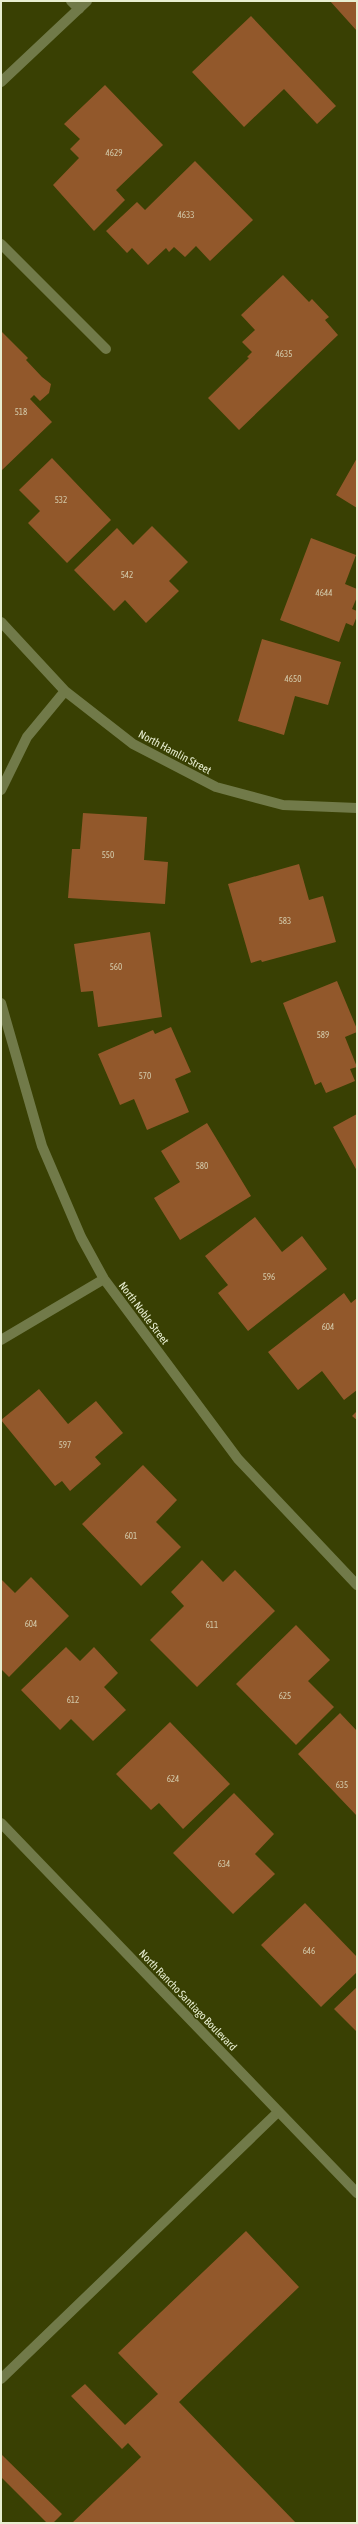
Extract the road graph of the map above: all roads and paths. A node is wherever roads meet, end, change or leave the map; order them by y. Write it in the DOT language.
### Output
graph roads {
  1 [pos="71,1"];
  2 [pos="88,1"];
  3 [pos="79,9"];
  4 [pos="1,82"];
  5 [pos="1,244"];
  6 [pos="106,349"];
  7 [pos="1,622"];
  8 [pos="65,691"];
  9 [pos="1,790"];
  10 [pos="357,808"];
  11 [pos="1,1003"];
  12 [pos="104,1279"];
  13 [pos="1,1340"];
  14 [pos="357,1584"];
  15 [pos="1,1823"];
  16 [pos="278,2112"];
  17 [pos="357,2193"];
  18 [pos="1,2379"];
  1 -- 3 [label="street"];
  2 -- 3 [label="street"];
  3 -- 4 [label="street"];
  5 -- 6 [label="street"];
  7 -- 8 [label="street, North Hamlin Street"];
  8 -- 9 [label="street"];
  8 -- 10 [label="street, North Hamlin Street"];
  11 -- 12 [label="street, North Noble Street"];
  12 -- 13 [label="street"];
  12 -- 14 [label="street, North Noble Street"];
  15 -- 16 [label="street, North Rancho Santiago Boulevard"];
  16 -- 17 [label="street, North Rancho Santiago Boulevard"];
  16 -- 18 [label="street"];
}
